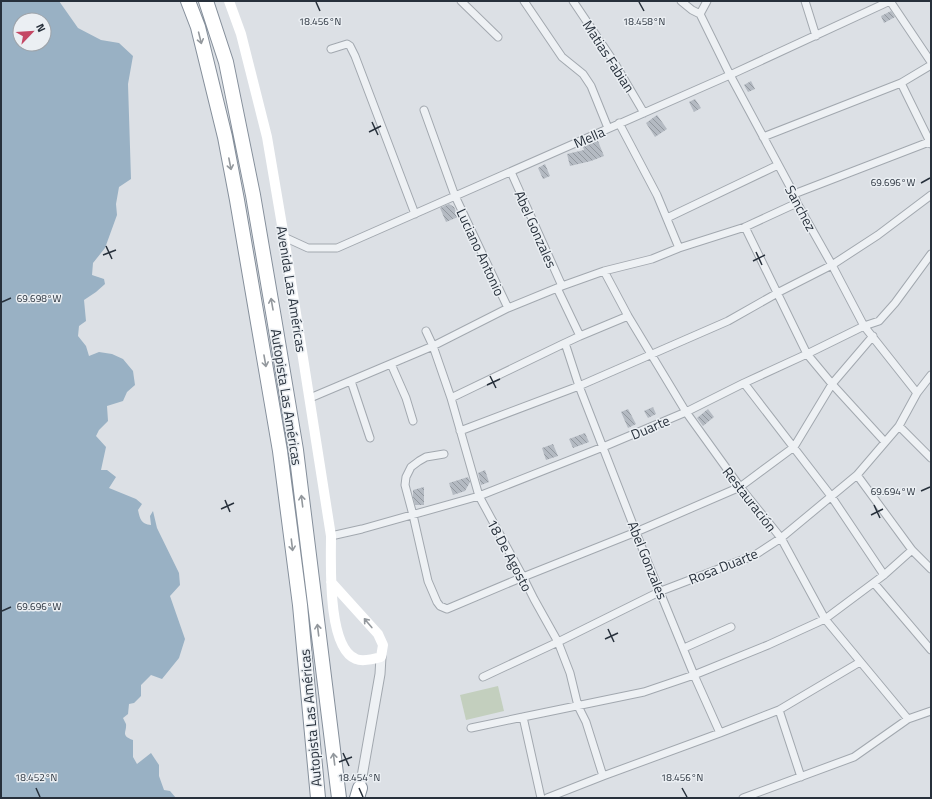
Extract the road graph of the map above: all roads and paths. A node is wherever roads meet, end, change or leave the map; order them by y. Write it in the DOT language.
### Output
graph roads {
  1 [pos="188,1"];
  2 [pos="206,1"];
  3 [pos="229,1"];
  4 [pos="461,1"];
  5 [pos="524,1"];
  6 [pos="573,1"];
  7 [pos="681,1"];
  8 [pos="707,1"];
  9 [pos="805,1"];
  10 [pos="890,1"];
  11 [pos="700,14"];
  12 [pos="816,36"];
  13 [pos="498,37"];
  14 [pos="331,49"];
  15 [pos="931,62"];
  16 [pos="931,66"];
  17 [pos="730,75"];
  18 [pos="901,83"];
  19 [pos="424,110"];
  20 [pos="644,112"];
  21 [pos="619,123"];
  22 [pos="608,128"];
  23 [pos="763,137"];
  24 [pos="930,143"];
  25 [pos="778,165"];
  26 [pos="511,172"];
  27 [pos="794,194"];
  28 [pos="931,195"];
  29 [pos="456,196"];
  30 [pos="797,203"];
  31 [pos="415,214"];
  32 [pos="666,218"];
  33 [pos="745,227"];
  34 [pos="284,237"];
  35 [pos="680,248"];
  36 [pos="931,254"];
  37 [pos="832,265"];
  38 [pos="604,271"];
  39 [pos="559,287"];
  40 [pos="777,294"];
  41 [pos="508,308"];
  42 [pos="628,316"];
  43 [pos="864,326"];
  44 [pos="426,331"];
  45 [pos="580,336"];
  46 [pos="873,336"];
  47 [pos="565,343"];
  48 [pos="433,346"];
  49 [pos="807,354"];
  50 [pos="650,355"];
  51 [pos="391,364"];
  52 [pos="931,375"];
  53 [pos="351,381"];
  54 [pos="744,383"];
  55 [pos="832,384"];
  56 [pos="579,386"];
  57 [pos="917,393"];
  58 [pos="310,398"];
  59 [pos="451,398"];
  60 [pos="686,412"];
  61 [pos="413,422"];
  62 [pos="899,426"];
  63 [pos="460,431"];
  64 [pos="370,438"];
  65 [pos="885,442"];
  66 [pos="603,447"];
  67 [pos="794,447"];
  68 [pos="444,454"];
  69 [pos="931,458"];
  70 [pos="857,475"];
  71 [pos="740,487"];
  72 [pos="479,496"];
  73 [pos="831,496"];
  74 [pos="413,515"];
  75 [pos="636,532"];
  76 [pos="331,536"];
  77 [pos="781,538"];
  78 [pos="912,550"];
  79 [pos="931,569"];
  80 [pos="884,576"];
  81 [pos="524,577"];
  82 [pos="332,582"];
  83 [pos="874,583"];
  84 [pos="660,592"];
  85 [pos="825,619"];
  86 [pos="731,627"];
  87 [pos="558,642"];
  88 [pos="684,648"];
  89 [pos="931,650"];
  90 [pos="381,657"];
  91 [pos="860,662"];
  92 [pos="694,675"];
  93 [pos="482,677"];
  94 [pos="578,706"];
  95 [pos="779,710"];
  96 [pos="931,711"];
  97 [pos="523,717"];
  98 [pos="908,719"];
  99 [pos="471,728"];
  100 [pos="720,733"];
  101 [pos="603,776"];
  102 [pos="801,778"];
  103 [pos="359,795"];
  104 [pos="318,798"];
  105 [pos="339,798"];
  106 [pos="541,798"];
  107 [pos="547,798"];
  108 [pos="743,798"];
  1 -- 104 [label="highway, Autopista Las Américas, one-way"];
  105 -- 2 [label="highway, Autopista Las Américas, one-way"];
  3 -- 34 [label="main road, Avenida Las Américas"];
  4 -- 13 [label="street"];
  5 -- 22 [label="street"];
  6 -- 20 [label="street, Matias Fabian"];
  7 -- 11 [label="street"];
  8 -- 11 [label="street"];
  9 -- 12 [label="street"];
  10 -- 12 [label="street, Mella"];
  10 -- 15 [label="street"];
  11 -- 17 [label="street, Sanchez"];
  12 -- 17 [label="street, Mella"];
  14 -- 31 [label="street"];
  16 -- 18 [label="street"];
  17 -- 20 [label="street, Mella"];
  17 -- 23 [label="street, Sanchez"];
  18 -- 23 [label="street"];
  18 -- 24 [label="street"];
  19 -- 29 [label="street, Luciano Antonio"];
  20 -- 21 [label="street, Mella"];
  21 -- 22 [label="street, Mella"];
  21 -- 32 [label="street"];
  22 -- 26 [label="street, Mella"];
  23 -- 25 [label="street, Sanchez"];
  24 -- 27 [label="street"];
  25 -- 27 [label="street, Sanchez"];
  25 -- 32 [label="street"];
  26 -- 29 [label="street, Mella"];
  26 -- 39 [label="street, Abel Gonzales"];
  27 -- 30 [label="street, Sanchez"];
  28 -- 37 [label="street"];
  29 -- 31 [label="street, Mella"];
  29 -- 41 [label="street, Luciano Antonio"];
  30 -- 33 [label="street"];
  30 -- 37 [label="street, Sanchez"];
  31 -- 34 [label="street, Mella"];
  32 -- 35 [label="street"];
  33 -- 35 [label="street"];
  33 -- 40 [label="street"];
  34 -- 58 [label="main road, Avenida Las Américas"];
  35 -- 38 [label="street"];
  36 -- 43 [label="street, Duarte"];
  37 -- 40 [label="street"];
  37 -- 43 [label="street, Sanchez"];
  38 -- 39 [label="street"];
  38 -- 42 [label="street, Restauración"];
  39 -- 41 [label="street"];
  39 -- 45 [label="street, Abel Gonzales"];
  40 -- 49 [label="street"];
  40 -- 50 [label="street"];
  41 -- 48 [label="street"];
  42 -- 45 [label="street"];
  42 -- 50 [label="street, Restauración"];
  43 -- 46 [label="street, Sanchez"];
  43 -- 49 [label="street, Duarte"];
  44 -- 48 [label="street, 18 De Agosto"];
  45 -- 47 [label="street"];
  46 -- 55 [label="street"];
  46 -- 57 [label="street, Sanchez"];
  47 -- 56 [label="street, Abel Gonzales"];
  47 -- 59 [label="street"];
  48 -- 51 [label="street"];
  48 -- 59 [label="street, 18 De Agosto"];
  49 -- 54 [label="street, Duarte"];
  49 -- 55 [label="street"];
  50 -- 56 [label="street"];
  50 -- 60 [label="street, Restauración"];
  51 -- 53 [label="street"];
  51 -- 61 [label="street"];
  52 -- 57 [label="street, Rosa Duarte"];
  53 -- 58 [label="street"];
  53 -- 64 [label="street"];
  54 -- 60 [label="street, Duarte"];
  54 -- 67 [label="street"];
  55 -- 65 [label="street"];
  55 -- 67 [label="street"];
  56 -- 63 [label="street"];
  56 -- 66 [label="street, Abel Gonzales"];
  57 -- 62 [label="street, Rosa Duarte"];
  58 -- 76 [label="main road, Avenida Las Américas"];
  59 -- 63 [label="street, 18 De Agosto"];
  60 -- 66 [label="street, Duarte"];
  60 -- 71 [label="street, Restauración"];
  62 -- 65 [label="street, Rosa Duarte"];
  62 -- 69 [label="street"];
  63 -- 72 [label="street, 18 De Agosto"];
  65 -- 70 [label="street, Rosa Duarte"];
  66 -- 72 [label="street, Duarte"];
  66 -- 75 [label="street, Abel Gonzales"];
  67 -- 71 [label="street"];
  67 -- 73 [label="street"];
  68 -- 74 [label="street"];
  70 -- 73 [label="street, Rosa Duarte"];
  70 -- 78 [label="street"];
  71 -- 75 [label="street"];
  71 -- 77 [label="street, Restauración"];
  72 -- 74 [label="street, Duarte"];
  72 -- 81 [label="street, 18 De Agosto"];
  73 -- 77 [label="street, Rosa Duarte"];
  73 -- 80 [label="street"];
  74 -- 76 [label="street, Duarte"];
  74 -- 81 [label="street"];
  75 -- 81 [label="street"];
  75 -- 84 [label="street, Abel Gonzales"];
  76 -- 82 [label="main road, Avenida Las Américas"];
  77 -- 84 [label="street, Rosa Duarte"];
  77 -- 85 [label="street, Restauración"];
  78 -- 79 [label="street"];
  78 -- 80 [label="street"];
  80 -- 83 [label="street"];
  81 -- 87 [label="street, 18 De Agosto"];
  90 -- 82 [label="main road, one-way"];
  82 -- 90 [label="main road, Avenida Las Américas"];
  83 -- 85 [label="street"];
  83 -- 89 [label="street"];
  84 -- 87 [label="street, Rosa Duarte"];
  84 -- 88 [label="street, Abel Gonzales"];
  85 -- 91 [label="street, Restauración"];
  85 -- 92 [label="street"];
  86 -- 88 [label="street"];
  87 -- 93 [label="street, Rosa Duarte"];
  87 -- 94 [label="street, 18 De Agosto"];
  88 -- 92 [label="street, Abel Gonzales"];
  90 -- 103 [label="street"];
  91 -- 95 [label="street"];
  91 -- 98 [label="street, Restauración"];
  92 -- 94 [label="street"];
  92 -- 100 [label="street, Abel Gonzales"];
  94 -- 97 [label="street"];
  94 -- 101 [label="street, 18 De Agosto"];
  95 -- 100 [label="street"];
  95 -- 102 [label="street"];
  96 -- 98 [label="street"];
  97 -- 99 [label="street"];
  97 -- 106 [label="street"];
  98 -- 102 [label="street"];
  100 -- 101 [label="street"];
  101 -- 107 [label="street"];
  102 -- 108 [label="street"];
}
